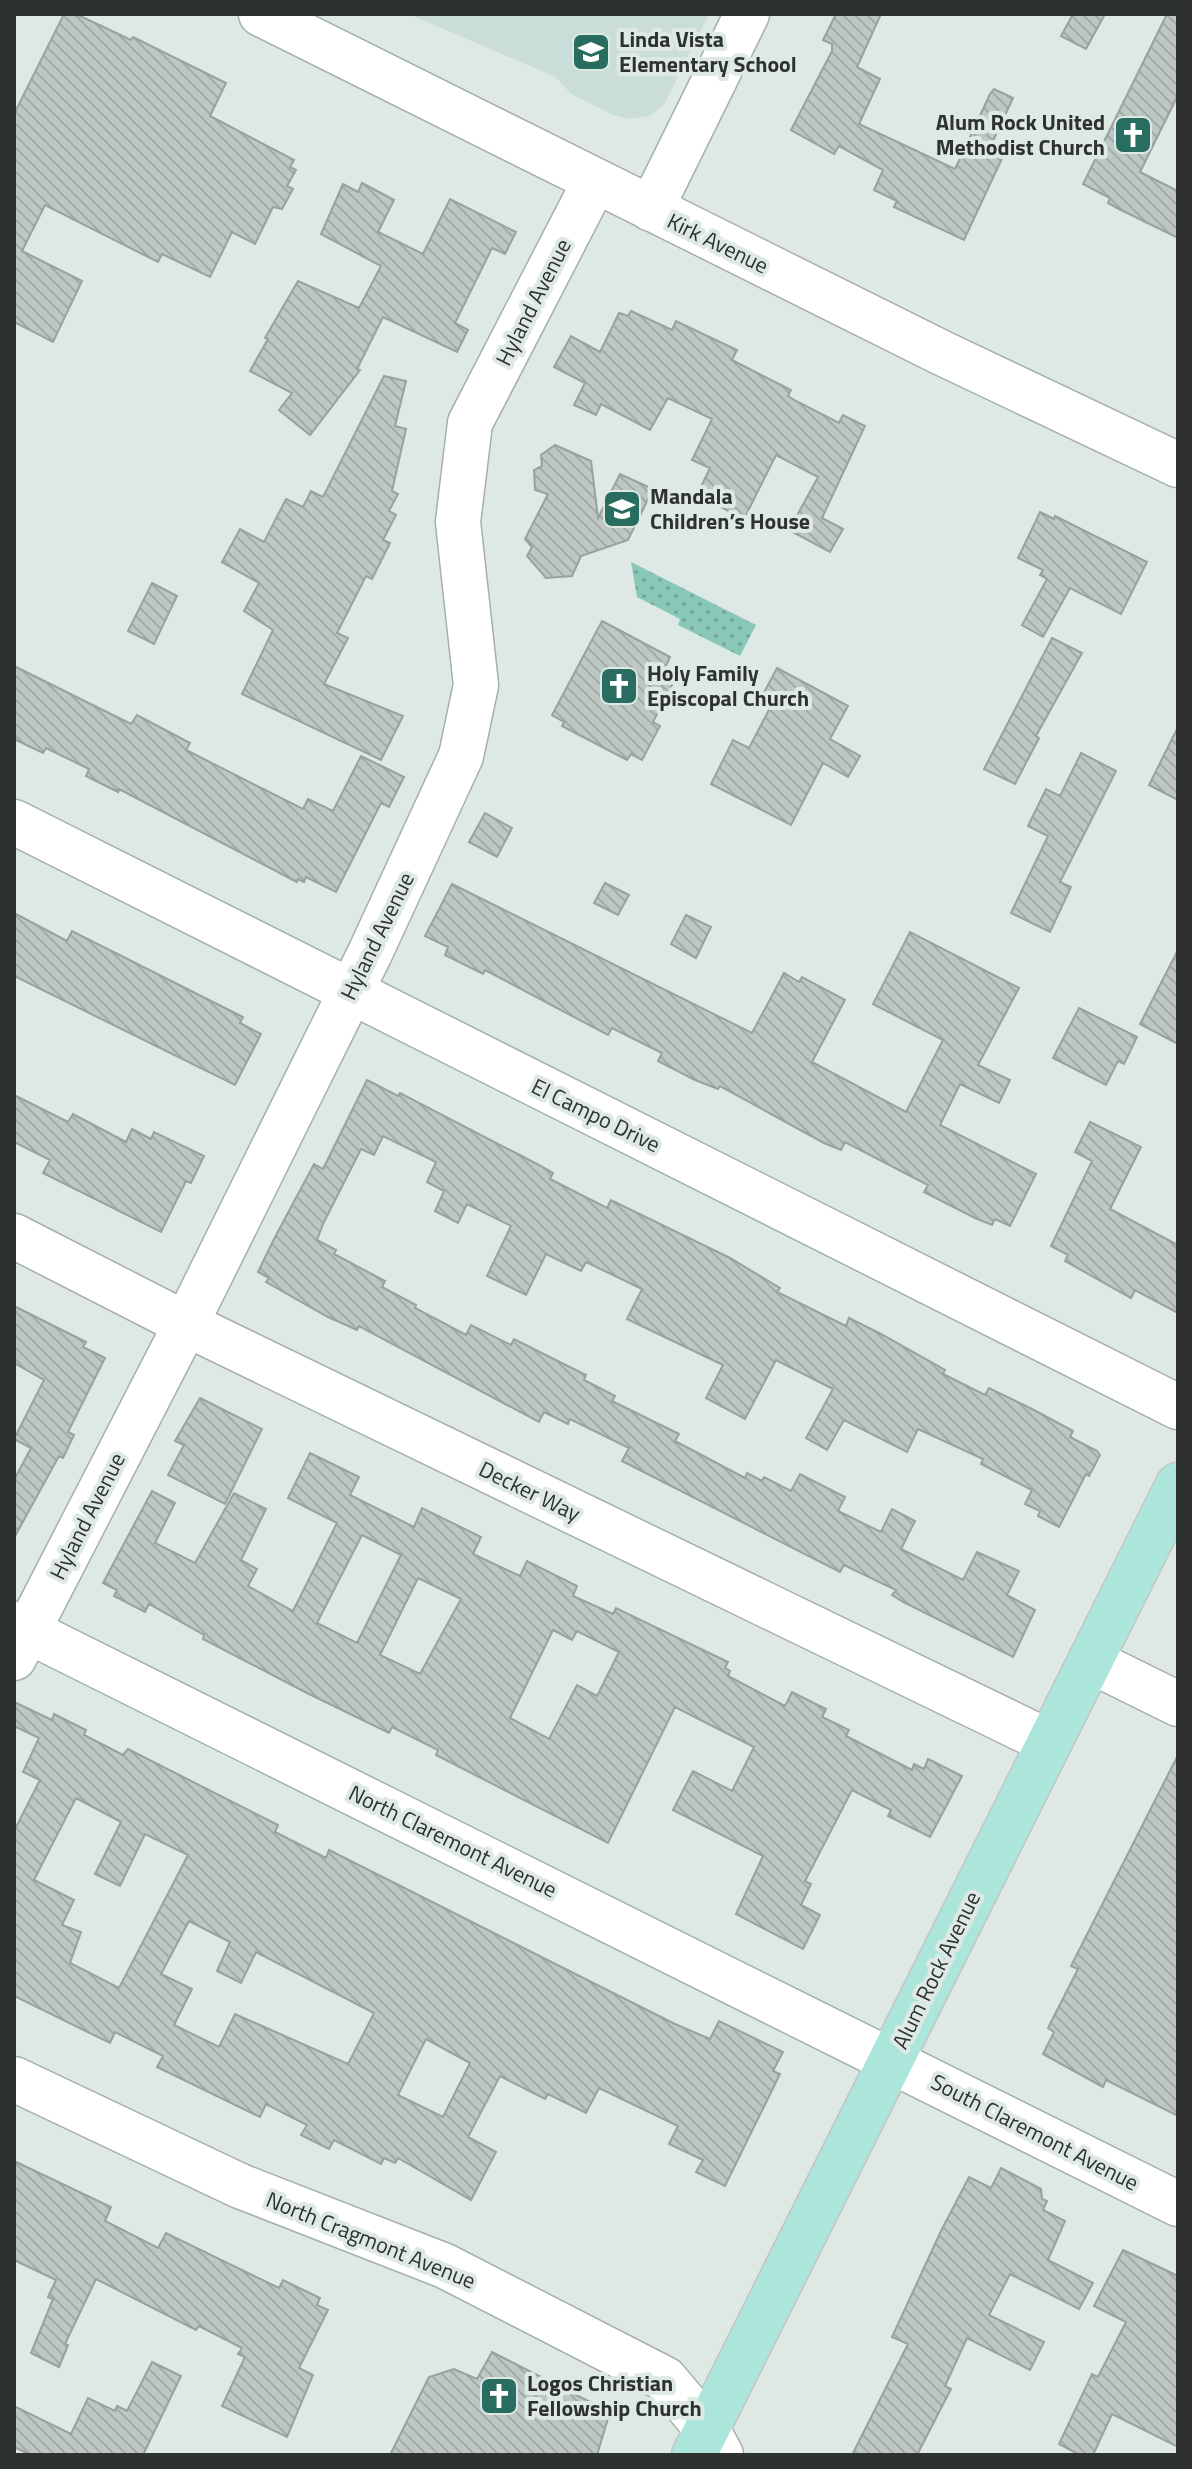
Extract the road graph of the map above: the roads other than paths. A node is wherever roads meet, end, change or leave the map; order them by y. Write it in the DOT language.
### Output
graph roads {
  1 [pos="261,14"];
  2 [pos="747,14"];
  3 [pos="595,181"];
  4 [pos="651,209"];
  5 [pos="1178,465"];
  6 [pos="14,822"];
  7 [pos="350,993"];
  8 [pos="14,1236"];
  9 [pos="186,1324"];
  10 [pos="1178,1407"];
  11 [pos="1178,1485"];
  12 [pos="19,1638"];
  13 [pos="1091,1661"];
  14 [pos="1178,1704"];
  15 [pos="1049,1742"];
  16 [pos="892,2059"];
  17 [pos="14,2079"];
  18 [pos="1178,2204"];
  19 [pos="707,2446"];
  1 -- 3 [label="street, Kirk Avenue"];
  2 -- 4 [label="street"];
  3 -- 4 [label="street, Kirk Avenue"];
  3 -- 7 [label="street, Hyland Avenue"];
  4 -- 5 [label="street, Kirk Avenue"];
  6 -- 7 [label="street, El Campo Drive"];
  7 -- 9 [label="street, Hyland Avenue"];
  7 -- 10 [label="street, El Campo Drive"];
  8 -- 9 [label="street, Decker Way"];
  9 -- 12 [label="street, Hyland Avenue"];
  9 -- 15 [label="street, Decker Way"];
  11 -- 13 [label="main road, Alum Rock Avenue"];
  12 -- 16 [label="street, North Claremont Avenue"];
  13 -- 14 [label="street"];
  13 -- 15 [label="main road, Alum Rock Avenue"];
  15 -- 16 [label="main road, Alum Rock Avenue"];
  16 -- 18 [label="street, South Claremont Avenue"];
  16 -- 19 [label="main road, Alum Rock Avenue"];
  17 -- 19 [label="street, North Cragmont Avenue"];
}
